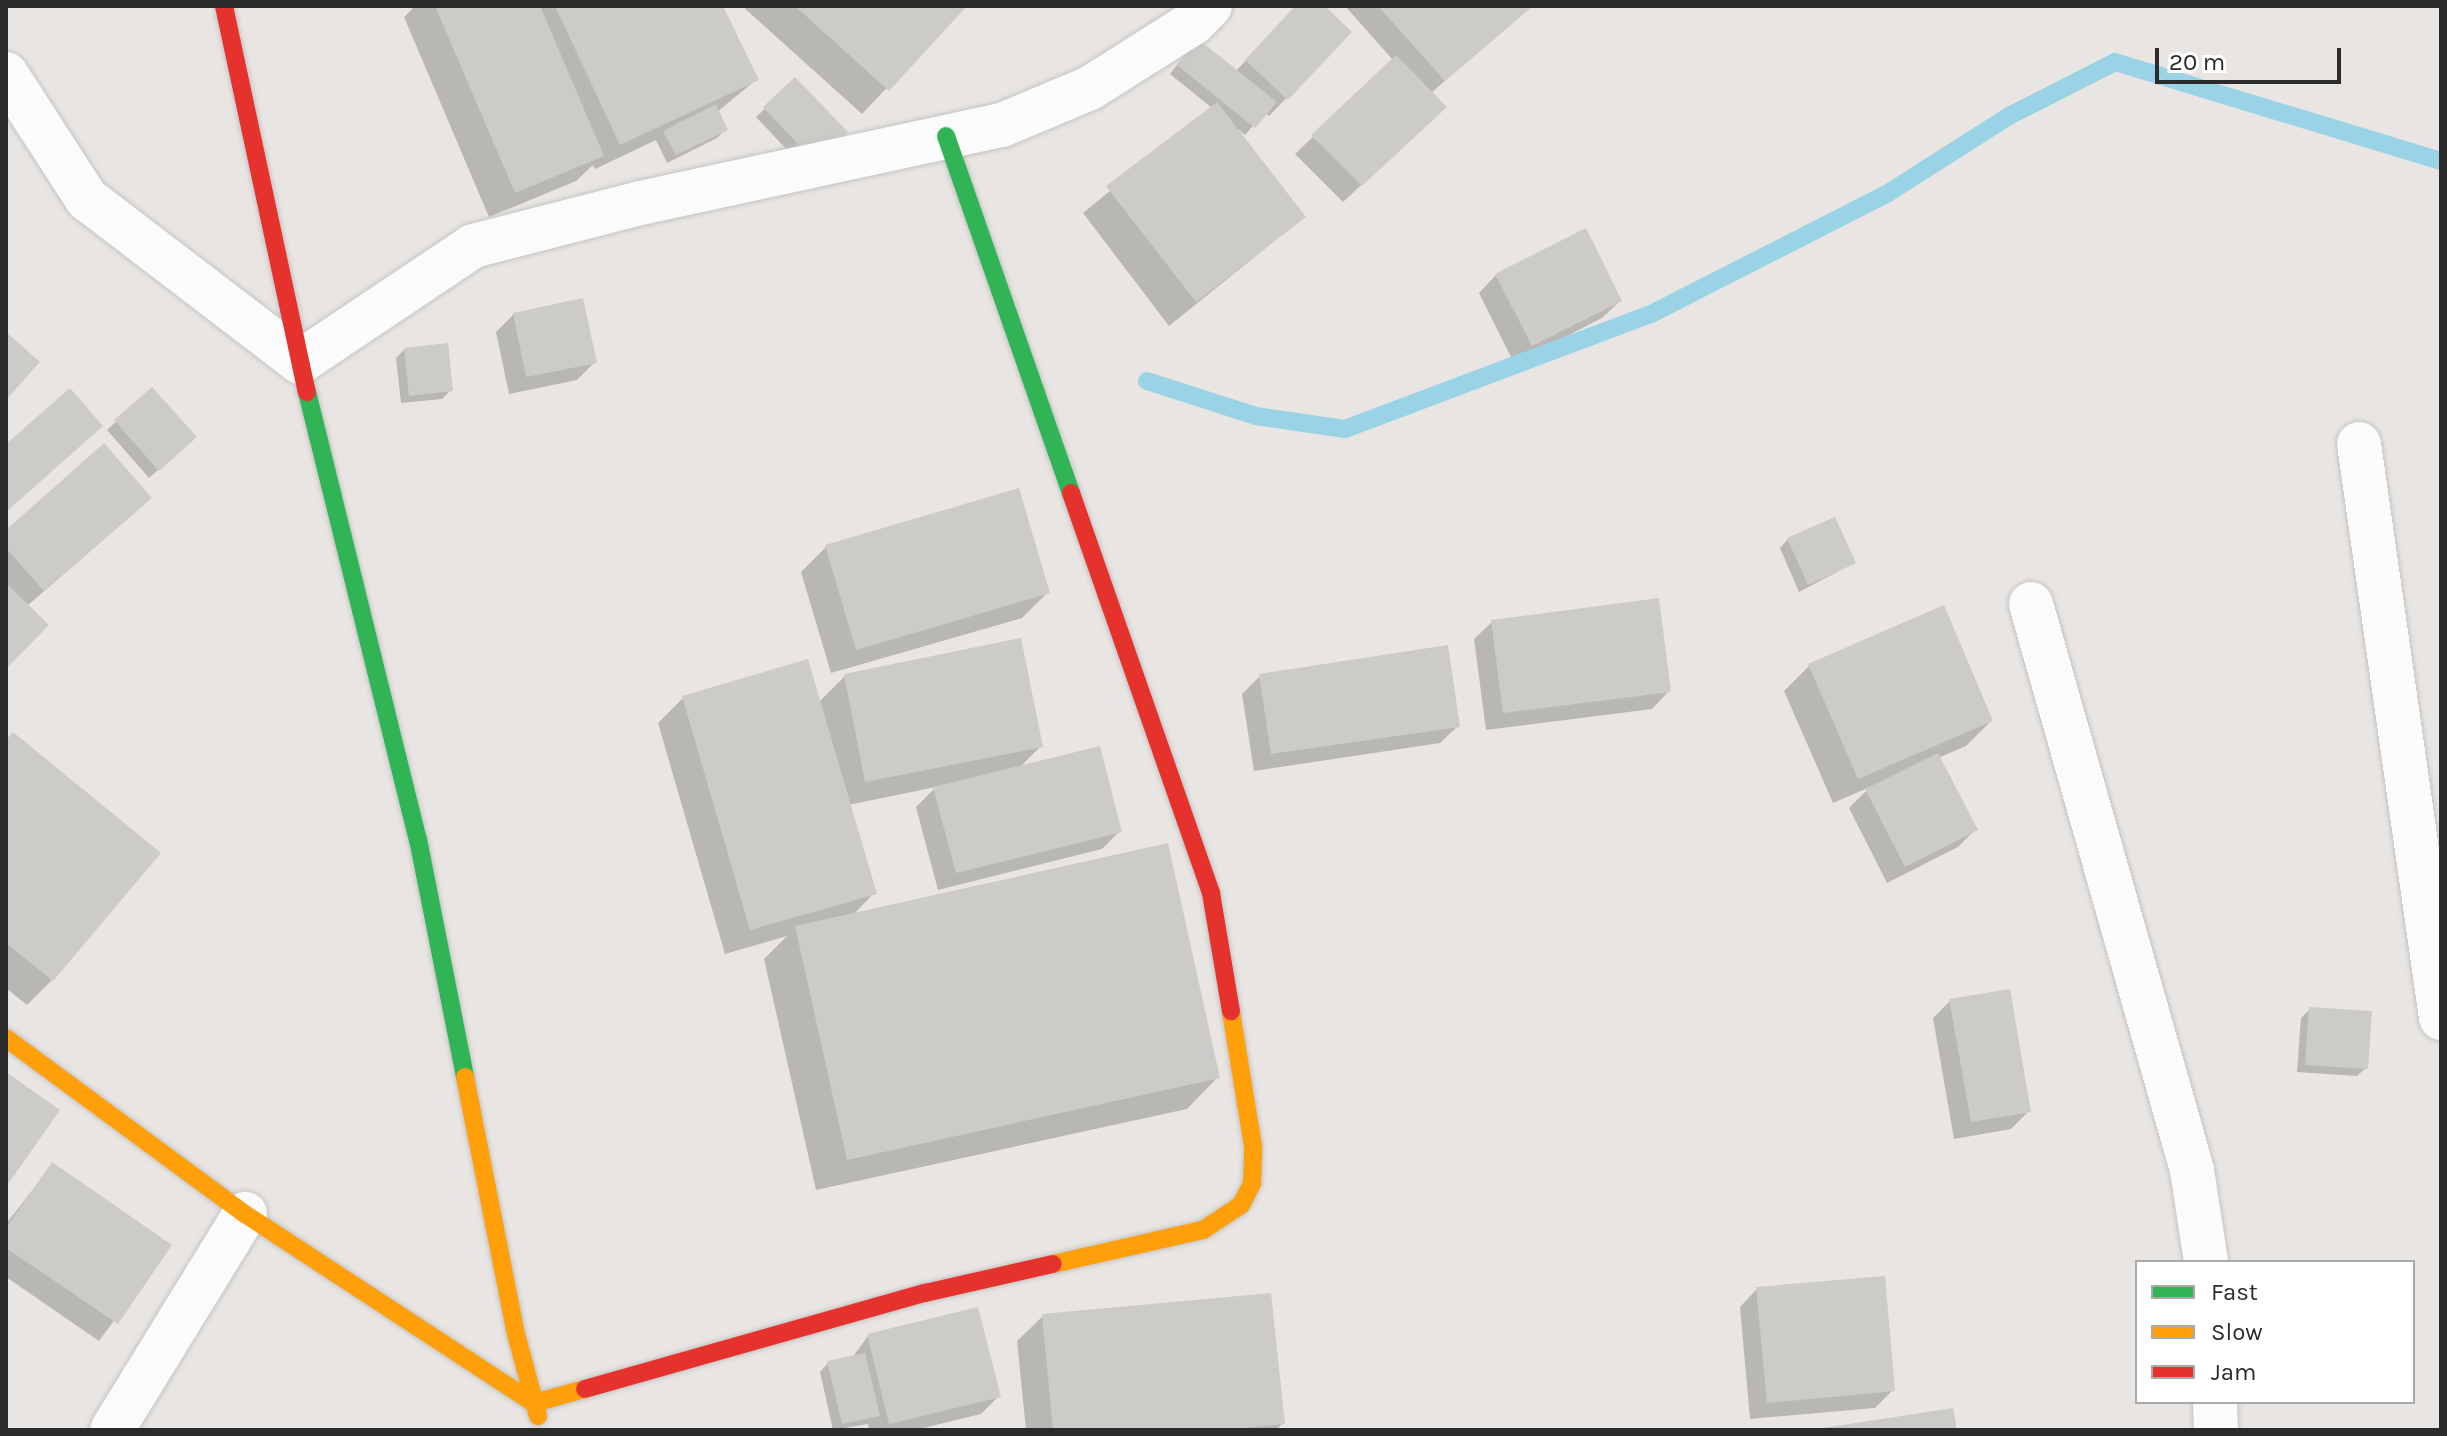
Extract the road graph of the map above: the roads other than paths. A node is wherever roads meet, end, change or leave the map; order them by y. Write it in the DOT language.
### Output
graph roads {
  1 [pos="224,6"];
  2 [pos="1210,6"];
  3 [pos="6,74"];
  4 [pos="946,136"];
  5 [pos="300,362"];
  6 [pos="2359,444"];
  7 [pos="2031,604"];
  8 [pos="2441,1018"];
  9 [pos="6,1038"];
  10 [pos="245,1214"];
  11 [pos="2206,1260"];
  12 [pos="534,1403"];
  13 [pos="2215,1404"];
  14 [pos="112,1430"];
  15 [pos="542,1430"];
  16 [pos="2216,1430"];
  1 -- 5 [label="street"];
  2 -- 4 [label="street"];
  3 -- 5 [label="street"];
  4 -- 5 [label="street"];
  4 -- 12 [label="street"];
  5 -- 12 [label="street"];
  6 -- 8 [label="street"];
  7 -- 11 [label="street"];
  9 -- 10 [label="street"];
  10 -- 12 [label="street"];
  10 -- 14 [label="street"];
  12 -- 15 [label="street"];
  13 -- 16 [label="street"];
}
